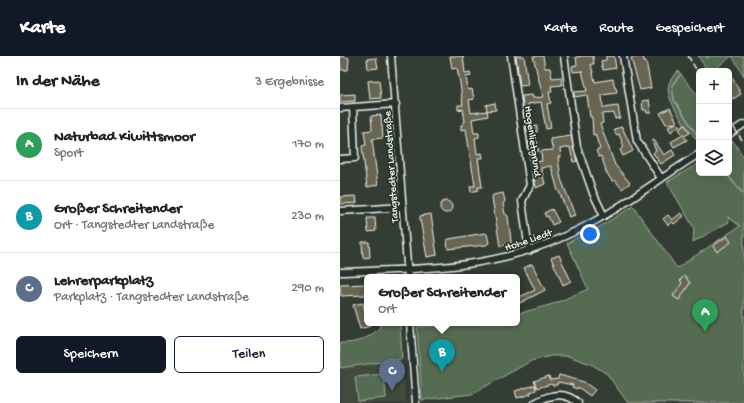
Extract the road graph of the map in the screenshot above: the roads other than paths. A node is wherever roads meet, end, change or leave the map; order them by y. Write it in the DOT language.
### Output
graph roads {
  1 [pos="391,56"];
  2 [pos="511,56"];
  3 [pos="564,56"];
  4 [pos="623,56"];
  5 [pos="396,104"];
  6 [pos="353,107"];
  7 [pos="340,108"];
  8 [pos="744,124"];
  9 [pos="732,132"];
  10 [pos="696,156"];
  11 [pos="340,159"];
  12 [pos="661,178"];
  13 [pos="403,206"];
  14 [pos="340,211"];
  15 [pos="604,216"];
  16 [pos="529,251"];
  17 [pos="408,269"];
  18 [pos="340,272"];
  19 [pos="408,274"];
  20 [pos="410,326"];
  21 [pos="416,403"];
  22 [pos="535,403"];
  23 [pos="578,403"];
  1 -- 5 [label="street, Tangstedter Landstraße"];
  2 -- 16 [label="street, Hogenlietgrund"];
  3 -- 15 [label="street"];
  4 -- 12 [label="street"];
  5 -- 6 [label="street"];
  5 -- 13 [label="street, Tangstedter Landstraße"];
  6 -- 7 [label="street"];
  6 -- 11 [label="street"];
  8 -- 9 [label="street"];
  10 -- 12 [label="street, Hohe Liedt"];
  12 -- 15 [label="street, Hohe Liedt"];
  13 -- 14 [label="street"];
  13 -- 17 [label="street, Tangstedter Landstraße"];
  15 -- 16 [label="street, Hohe Liedt"];
  16 -- 17 [label="street, Hohe Liedt"];
  17 -- 18 [label="street, Hohe Liedt"];
  17 -- 19 [label="street, Tangstedter Landstraße"];
  20 -- 21 [label="street"];
  22 -- 23 [label="street"];
}
